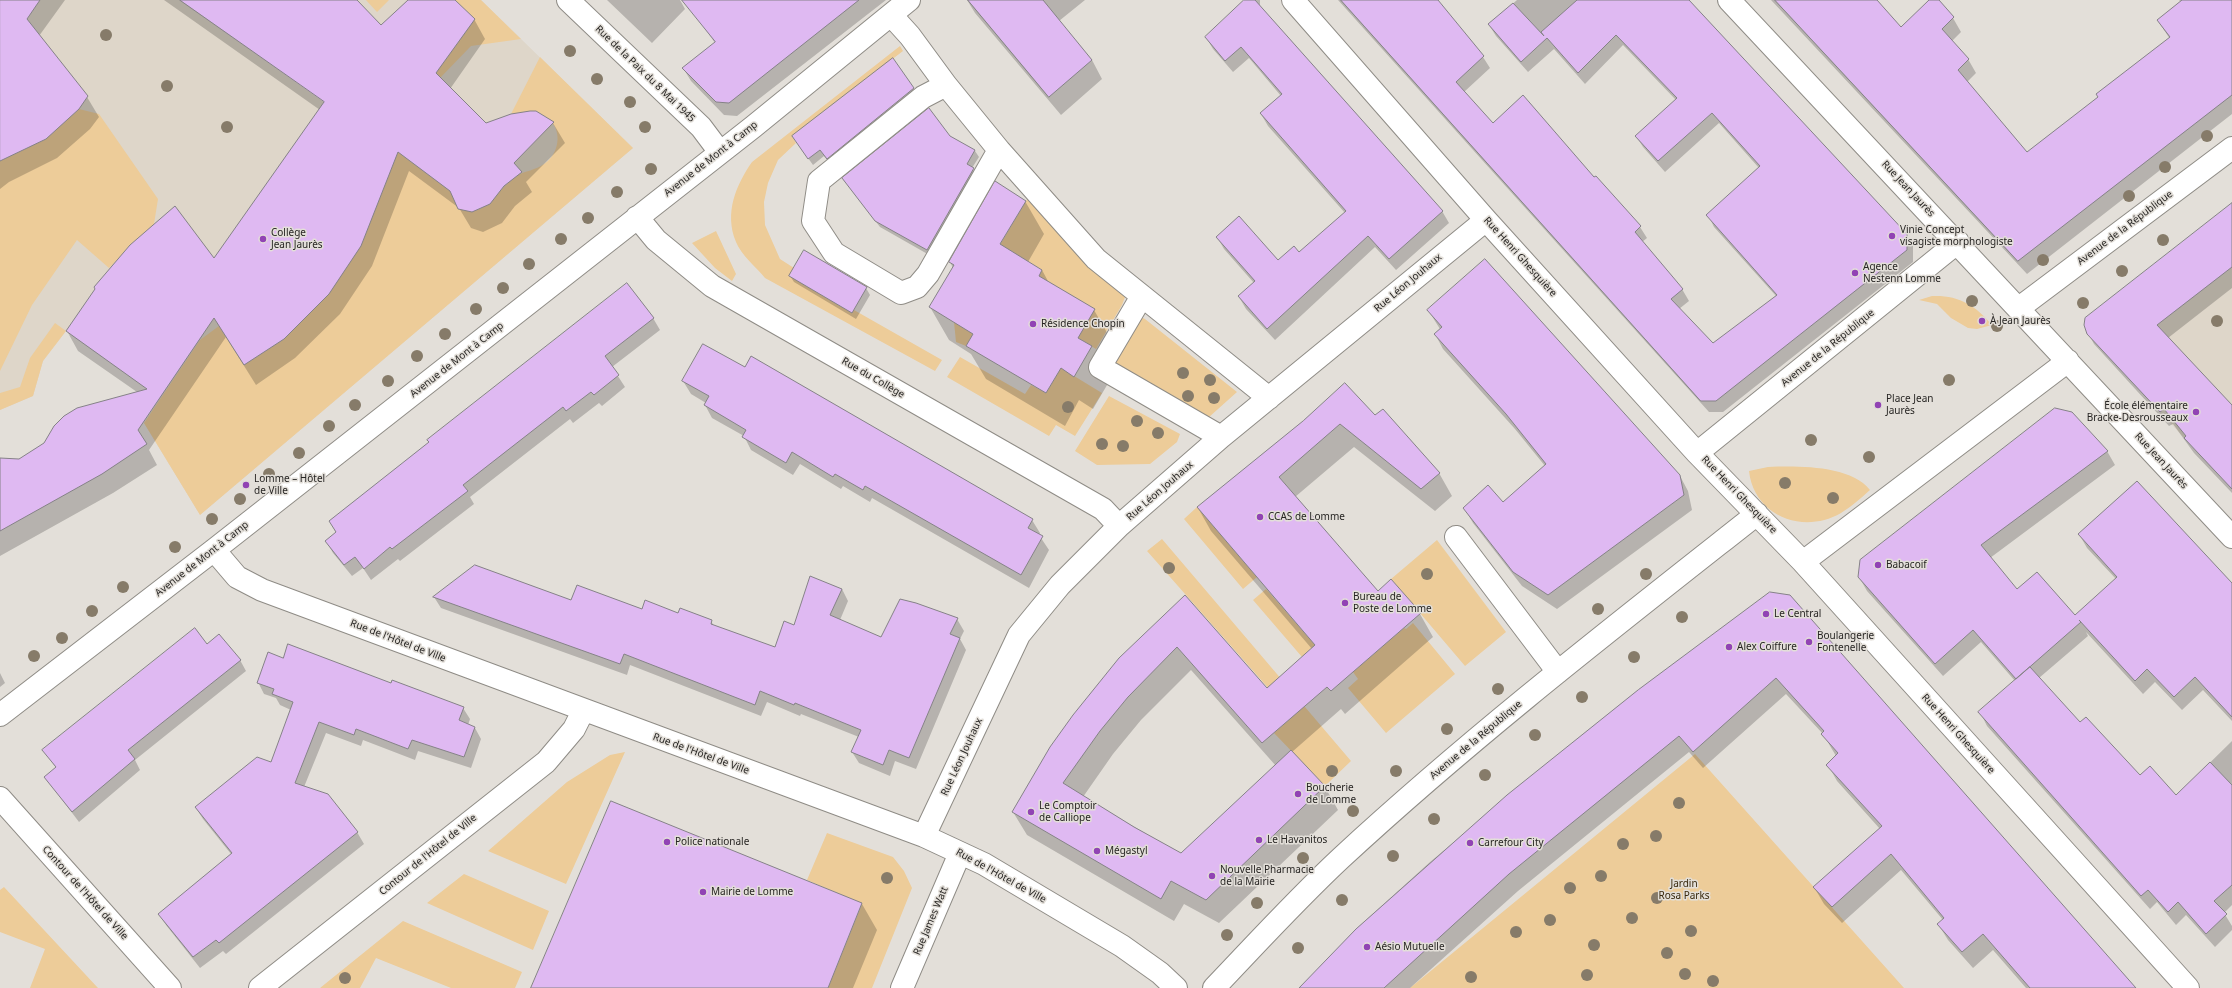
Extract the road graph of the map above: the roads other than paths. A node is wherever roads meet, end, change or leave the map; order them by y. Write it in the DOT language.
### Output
graph roads {
  1 [pos="568,0"];
  2 [pos="910,0"];
  3 [pos="1293,0"];
  4 [pos="1729,0"];
  5 [pos="891,15"];
  6 [pos="946,85"];
  7 [pos="2232,148"];
  8 [pos="999,150"];
  9 [pos="719,151"];
  10 [pos="637,217"];
  11 [pos="1486,220"];
  12 [pos="1958,242"];
  13 [pos="1142,296"];
  14 [pos="2019,308"];
  15 [pos="2068,361"];
  16 [pos="1269,398"];
  17 [pos="1221,437"];
  18 [pos="1698,452"];
  19 [pos="1756,514"];
  20 [pos="1120,526"];
  21 [pos="1456,537"];
  22 [pos="2232,537"];
  23 [pos="214,550"];
  24 [pos="1803,562"];
  25 [pos="1558,672"];
  26 [pos="583,711"];
  27 [pos="0,715"];
  28 [pos="0,798"];
  29 [pos="924,836"];
  30 [pos="960,853"];
  31 [pos="170,988"];
  32 [pos="260,988"];
  33 [pos="902,988"];
  34 [pos="1176,988"];
  35 [pos="1214,988"];
  36 [pos="2188,988"];
  1 -- 9 [label="street, Rue de la Paix du 8 Mai 1945"];
  2 -- 5 [label="street, Avenue de Mont à Camp"];
  3 -- 11 [label="street, Rue Henri Ghesquière"];
  4 -- 12 [label="street, Rue Jean Jaurès"];
  5 -- 6 [label="street"];
  5 -- 9 [label="street, Avenue de Mont à Camp"];
  6 -- 8 [label="street"];
  6 -- 8 [label="street"];
  7 -- 14 [label="street, Avenue de la République"];
  8 -- 13 [label="street"];
  9 -- 10 [label="street, Avenue de Mont à Camp"];
  10 -- 20 [label="street, Rue du Collège"];
  10 -- 23 [label="street, Avenue de Mont à Camp"];
  11 -- 16 [label="street, Rue Léon Jouhaux"];
  11 -- 18 [label="street, Rue Henri Ghesquière"];
  12 -- 14 [label="street, Rue Jean Jaurès"];
  12 -- 18 [label="street, Avenue de la République"];
  13 -- 16 [label="street"];
  13 -- 17 [label="street"];
  14 -- 15 [label="street, Rue Jean Jaurès"];
  15 -- 22 [label="street, Rue Jean Jaurès"];
  15 -- 24 [label="street"];
  16 -- 17 [label="street, Rue Léon Jouhaux"];
  17 -- 20 [label="street, Rue Léon Jouhaux"];
  18 -- 19 [label="street, Rue Henri Ghesquière"];
  19 -- 24 [label="street, Rue Henri Ghesquière"];
  19 -- 25 [label="street, Avenue de la République"];
  20 -- 29 [label="street, Rue Léon Jouhaux"];
  21 -- 25 [label="street"];
  23 -- 26 [label="street, Rue de l'Hôtel de Ville"];
  23 -- 27 [label="street, Avenue de Mont à Camp"];
  24 -- 36 [label="street, Rue Henri Ghesquière"];
  25 -- 35 [label="street, Avenue de la République"];
  26 -- 29 [label="street, Rue de l'Hôtel de Ville"];
  26 -- 32 [label="street, Contour de l'Hôtel de Ville"];
  28 -- 31 [label="street, Contour de l'Hôtel de Ville"];
  29 -- 30 [label="street, Rue de l'Hôtel de Ville"];
  30 -- 33 [label="street, Rue James Watt"];
  30 -- 34 [label="street, Rue de l'Hôtel de Ville"];
}
